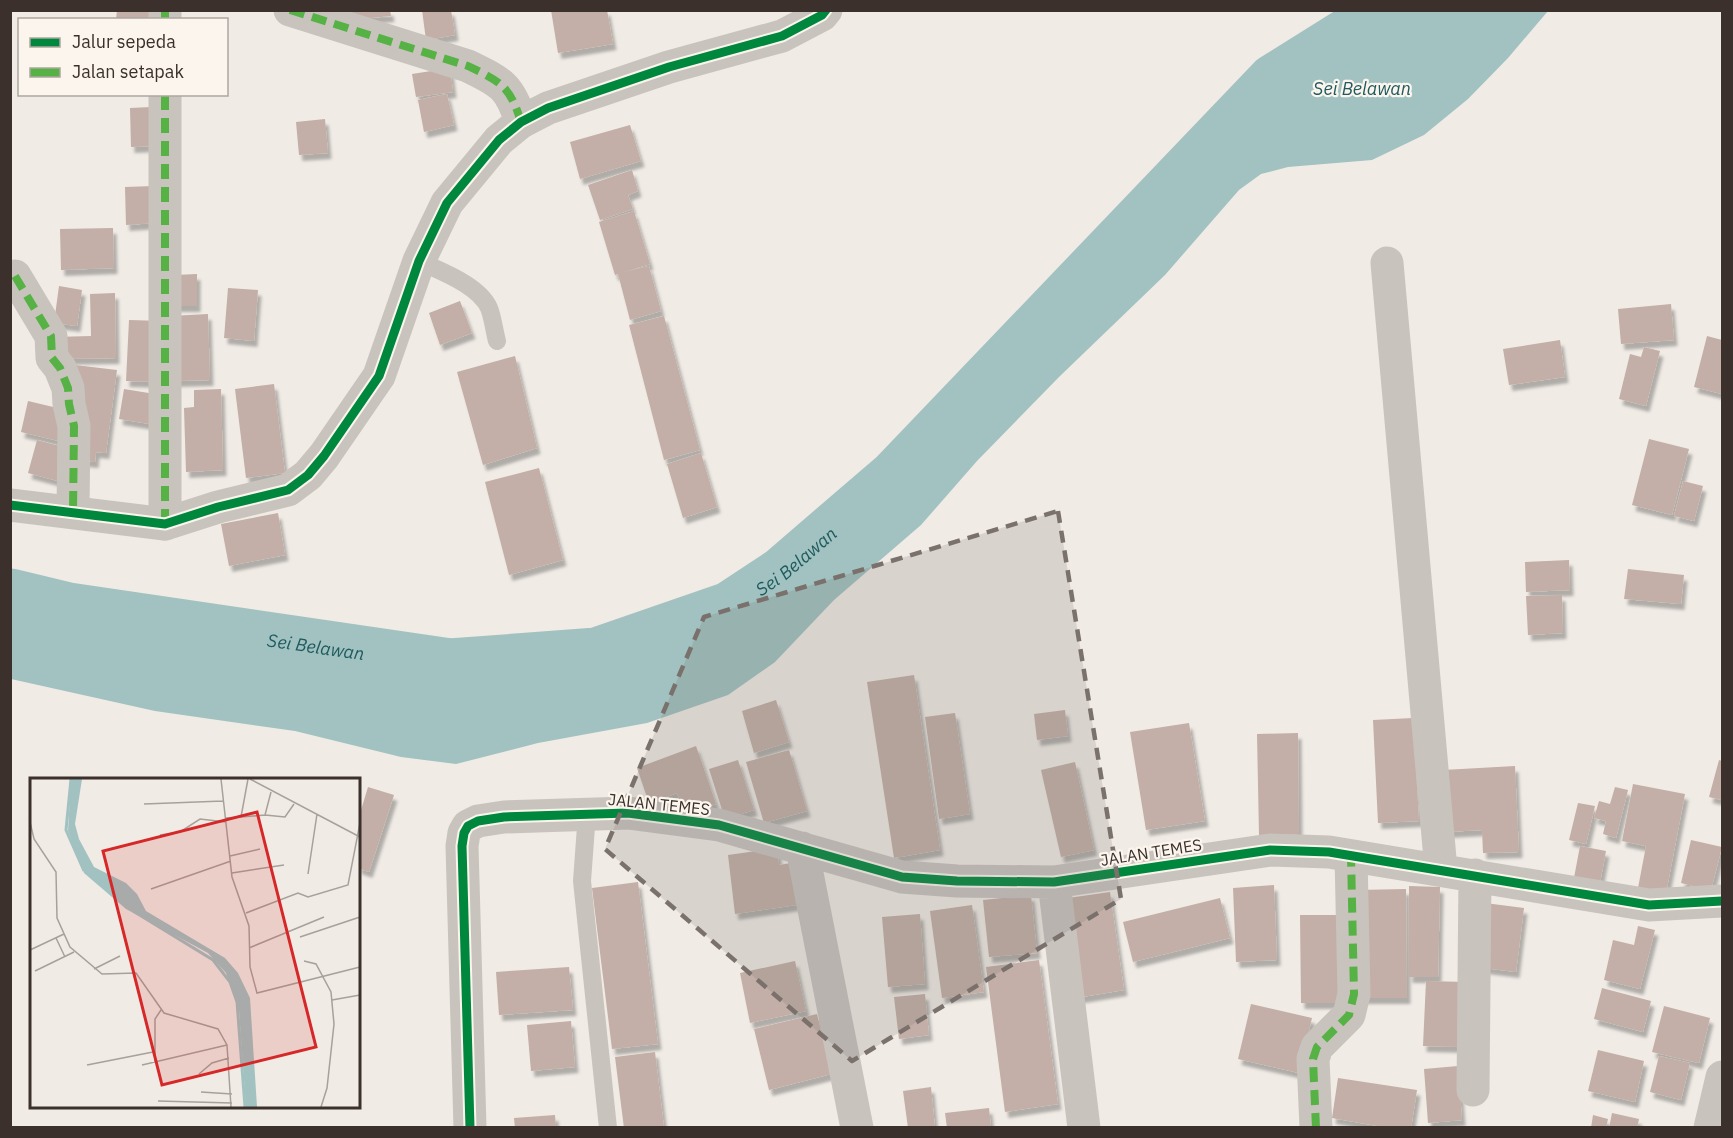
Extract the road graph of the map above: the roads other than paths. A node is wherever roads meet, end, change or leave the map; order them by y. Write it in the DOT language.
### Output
graph roads {
  1 [pos="290,10"];
  2 [pos="826,10"];
  3 [pos="165,96"];
  4 [pos="521,122"];
  5 [pos="419,261"];
  6 [pos="1387,263"];
  7 [pos="15,276"];
  8 [pos="497,341"];
  9 [pos="10,504"];
  10 [pos="73,512"];
  11 [pos="165,524"];
  12 [pos="587,813"];
  13 [pos="802,848"];
  14 [pos="1351,856"];
  15 [pos="1441,870"];
  16 [pos="1476,875"];
  17 [pos="1054,882"];
  18 [pos="1722,897"];
  19 [pos="1722,1077"];
  20 [pos="1473,1090"];
  21 [pos="470,1128"];
  22 [pos="608,1128"];
  23 [pos="857,1128"];
  24 [pos="1084,1128"];
  25 [pos="1316,1128"];
  26 [pos="1710,1128"];
  1 -- 4 [label="street"];
  2 -- 4 [label="street"];
  3 -- 11 [label="street"];
  4 -- 5 [label="street"];
  5 -- 8 [label="lane"];
  5 -- 11 [label="street"];
  6 -- 15 [label="street"];
  7 -- 10 [label="street"];
  9 -- 10 [label="street"];
  10 -- 11 [label="street"];
  12 -- 13 [label="street, JALAN TEMES"];
  12 -- 21 [label="street"];
  12 -- 22 [label="lane, JALAN TEMES"];
  13 -- 17 [label="street, JALAN TEMES"];
  13 -- 23 [label="street"];
  14 -- 15 [label="street, JALAN TEMES"];
  14 -- 17 [label="street, JALAN TEMES"];
  14 -- 25 [label="street"];
  15 -- 16 [label="street, JALAN TEMES"];
  16 -- 18 [label="street, JALAN TEMES"];
  16 -- 20 [label="street"];
  17 -- 24 [label="street"];
  19 -- 26 [label="street"];
}
